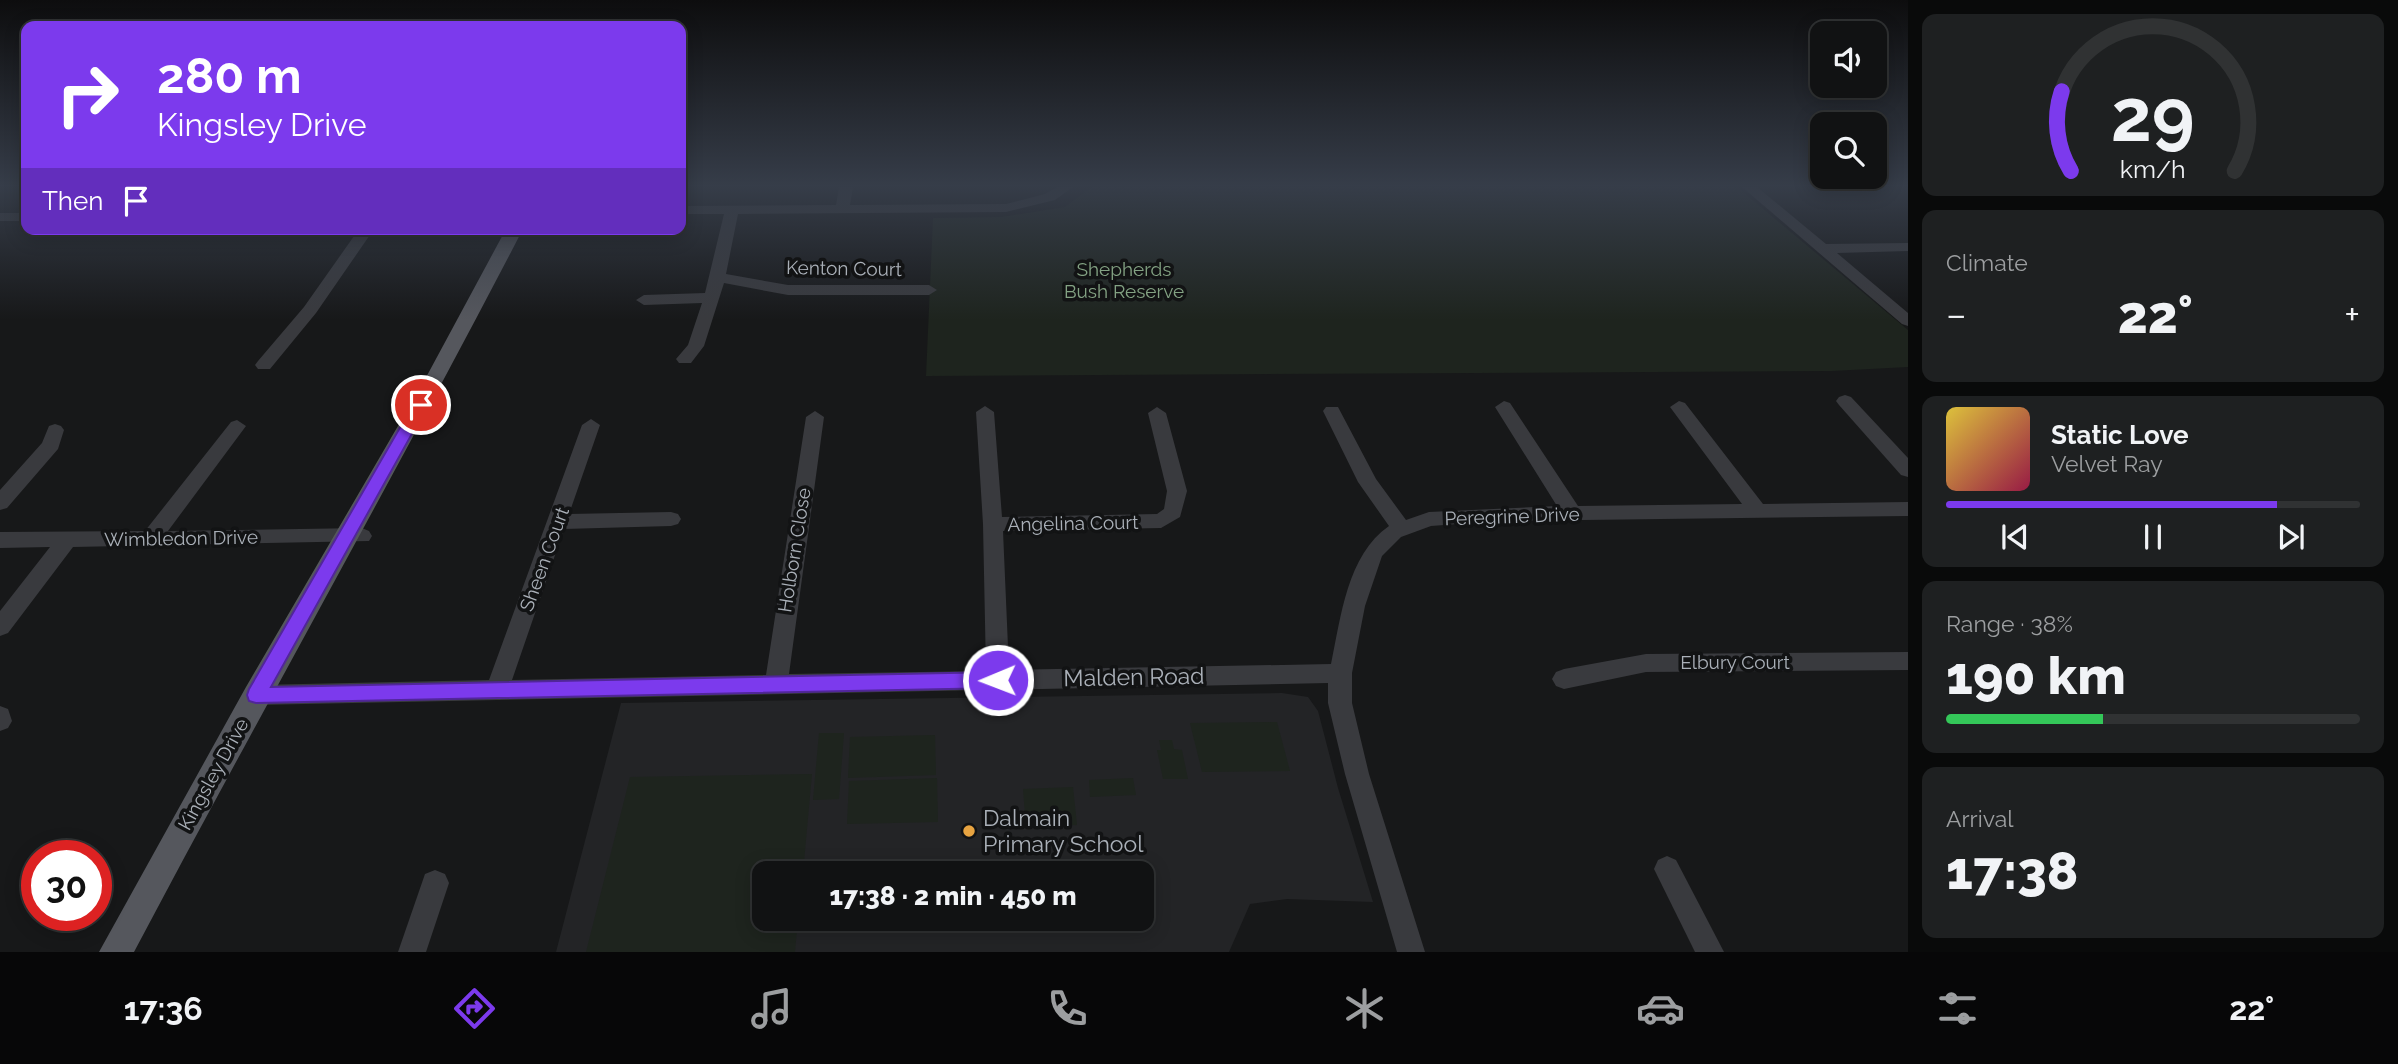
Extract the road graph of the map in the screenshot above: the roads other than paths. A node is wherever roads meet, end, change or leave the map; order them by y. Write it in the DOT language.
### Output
graph roads {
  1 [pos="727,231"];
  2 [pos="1803,231"];
  3 [pos="1806,231"];
  4 [pos="363,235"];
  5 [pos="512,235"];
  6 [pos="522,235"];
  7 [pos="1908,247"];
  8 [pos="1825,249"];
  9 [pos="718,277"];
  10 [pos="929,290"];
  11 [pos="709,298"];
  12 [pos="644,300"];
  13 [pos="1908,313"];
  14 [pos="1908,321"];
  15 [pos="685,359"];
  16 [pos="264,365"];
  17 [pos="1845,401"];
  18 [pos="1504,407"];
  19 [pos="1679,407"];
  20 [pos="1332,411"];
  21 [pos="985,412"];
  22 [pos="1157,413"];
  23 [pos="815,417"];
  24 [pos="591,425"];
  25 [pos="237,426"];
  26 [pos="55,429"];
  27 [pos="1908,470"];
  28 [pos="0,503"];
  29 [pos="1908,509"];
  30 [pos="1759,512"];
  31 [pos="1572,513"];
  32 [pos="671,519"];
  33 [pos="557,522"];
  34 [pos="993,524"];
  35 [pos="1401,528"];
  36 [pos="355,536"];
  37 [pos="151,538"];
  38 [pos="68,539"];
  39 [pos="0,540"];
  40 [pos="0,627"];
  41 [pos="1908,661"];
  42 [pos="1340,673"];
  43 [pos="1564,679"];
  44 [pos="998,680"];
  45 [pos="776,684"];
  46 [pos="496,692"];
  47 [pos="264,696"];
  48 [pos="1667,869"];
  49 [pos="435,883"];
  50 [pos="116,952"];
  51 [pos="134,952"];
  52 [pos="412,952"];
  53 [pos="1411,952"];
  54 [pos="1710,952"];
  1 -- 9 [label="street"];
  2 -- 8 [label="street"];
  3 -- 8 [label="street"];
  4 -- 16 [label="street"];
  5 -- 36 [label="main road, Kingsley Drive"];
  6 -- 36 [label="main road, Kingsley Drive"];
  7 -- 8 [label="street"];
  8 -- 13 [label="street"];
  8 -- 14 [label="street"];
  9 -- 10 [label="street, Kenton Court"];
  9 -- 11 [label="street"];
  11 -- 12 [label="street"];
  11 -- 15 [label="street"];
  17 -- 27 [label="street"];
  18 -- 31 [label="street"];
  19 -- 30 [label="street"];
  20 -- 35 [label="street"];
  21 -- 34 [label="street"];
  22 -- 34 [label="street, Angelina Court"];
  23 -- 45 [label="street, Holborn Close"];
  24 -- 33 [label="street, Sheen Court"];
  25 -- 37 [label="street"];
  26 -- 28 [label="street"];
  29 -- 30 [label="street, Peregrine Drive"];
  30 -- 31 [label="street, Peregrine Drive"];
  31 -- 35 [label="street, Peregrine Drive"];
  32 -- 33 [label="street"];
  33 -- 46 [label="street, Sheen Court"];
  34 -- 44 [label="street"];
  35 -- 42 [label="street, Peregrine Drive"];
  36 -- 37 [label="street, Wimbledon Drive"];
  36 -- 47 [label="main road, Kingsley Drive"];
  37 -- 38 [label="street, Wimbledon Drive"];
  38 -- 39 [label="street, Wimbledon Drive"];
  38 -- 40 [label="street"];
  41 -- 43 [label="street, Elbury Court"];
  42 -- 44 [label="street, Malden Road"];
  42 -- 53 [label="street, Peregrine Drive"];
  44 -- 45 [label="street, Malden Road"];
  45 -- 46 [label="street, Malden Road"];
  46 -- 47 [label="street, Malden Road"];
  47 -- 50 [label="main road, Kingsley Drive"];
  47 -- 51 [label="main road, Kingsley Drive"];
  48 -- 54 [label="street"];
  49 -- 52 [label="street"];
}
